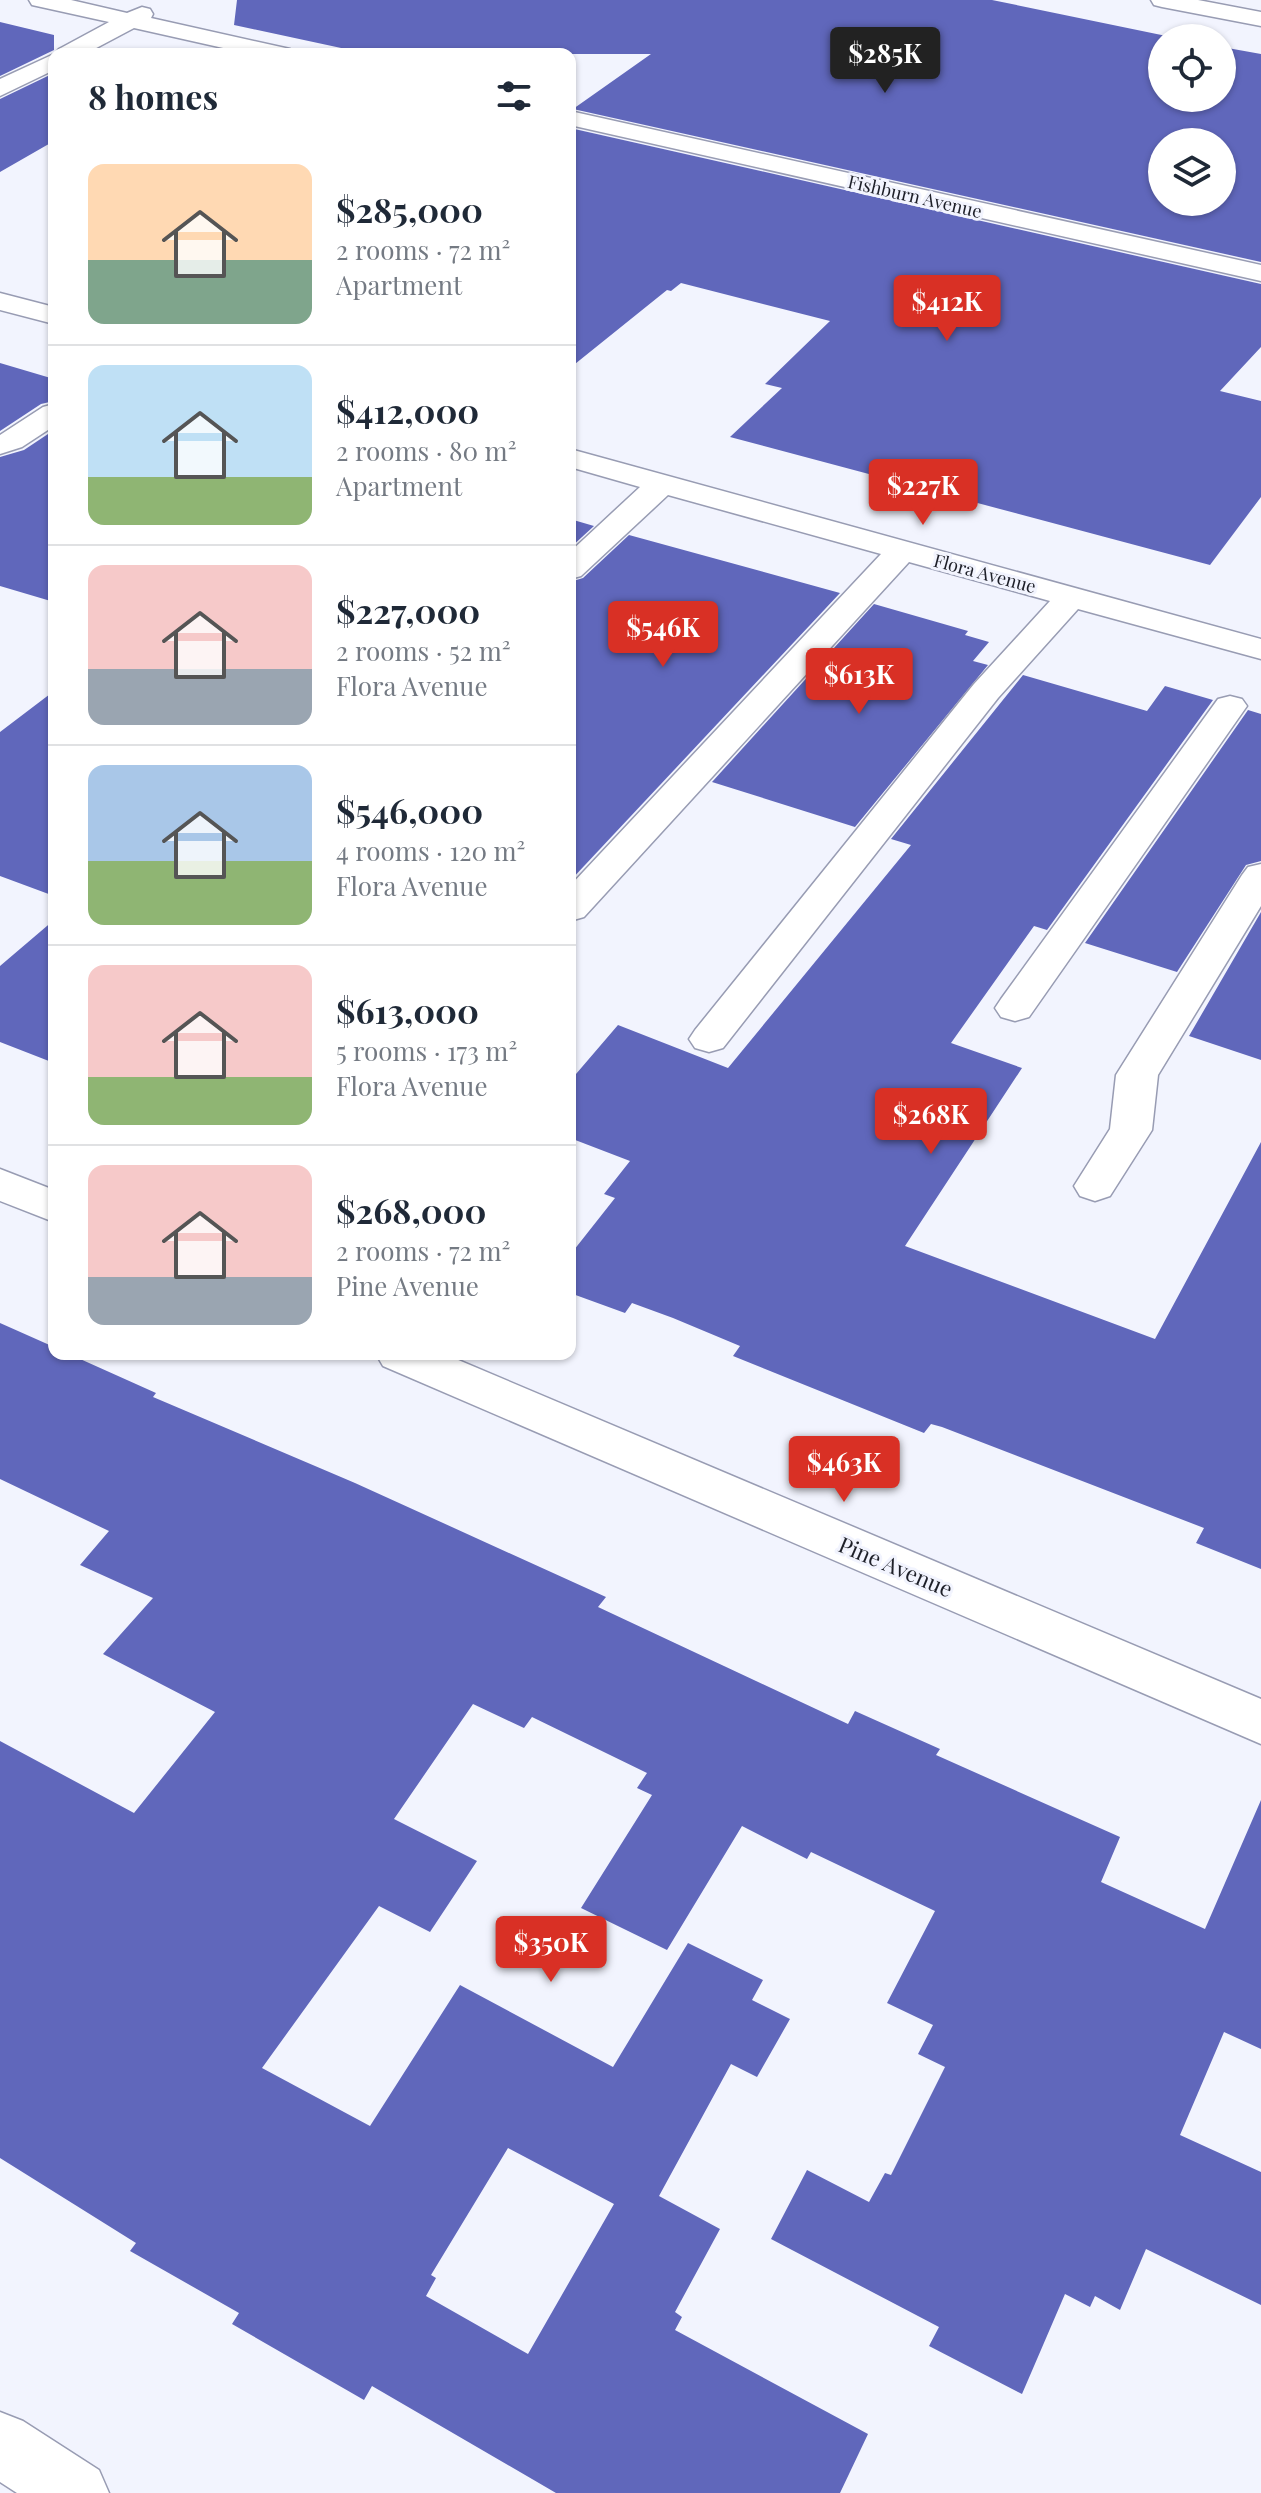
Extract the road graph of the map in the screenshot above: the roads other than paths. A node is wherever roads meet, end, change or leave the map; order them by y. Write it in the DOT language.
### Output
graph roads {
  1 [pos="40,0"];
  2 [pos="1162,0"];
  3 [pos="1209,4"];
  4 [pos="156,7"];
  5 [pos="1261,19"];
  6 [pos="130,20"];
  7 [pos="78,48"];
  8 [pos="255,48"];
  9 [pos="48,64"];
  10 [pos="0,89"];
  11 [pos="576,119"];
  12 [pos="1261,273"];
  13 [pos="0,301"];
  14 [pos="48,314"];
  15 [pos="48,417"];
  16 [pos="0,445"];
  17 [pos="576,460"];
  18 [pos="661,484"];
  19 [pos="902,550"];
  20 [pos="576,563"];
  21 [pos="1071,597"];
  22 [pos="1261,649"];
  23 [pos="1261,667"];
  24 [pos="1261,875"];
  25 [pos="576,903"];
  26 [pos="1015,1008"];
  27 [pos="709,1039"];
  28 [pos="0,1184"];
  29 [pos="1095,1186"];
  30 [pos="48,1204"];
  31 [pos="413,1360"];
  32 [pos="1261,1722"];
  33 [pos="0,2444"];
  34 [pos="76,2493"];
  1 -- 6 [label="street"];
  2 -- 3 [label="street"];
  3 -- 5 [label="street"];
  4 -- 6 [label="street"];
  6 -- 7 [label="street"];
  6 -- 8 [label="street"];
  9 -- 10 [label="street"];
  11 -- 12 [label="street, Fishburn Avenue"];
  13 -- 14 [label="street"];
  15 -- 16 [label="street"];
  17 -- 18 [label="street, Flora Avenue"];
  18 -- 19 [label="street, Flora Avenue"];
  18 -- 20 [label="street"];
  19 -- 21 [label="street, Flora Avenue"];
  19 -- 25 [label="street"];
  21 -- 22 [label="street, Flora Avenue"];
  21 -- 27 [label="street"];
  23 -- 26 [label="street"];
  24 -- 29 [label="street"];
  28 -- 30 [label="street"];
  31 -- 32 [label="street, Pine Avenue"];
  33 -- 34 [label="street"];
}
